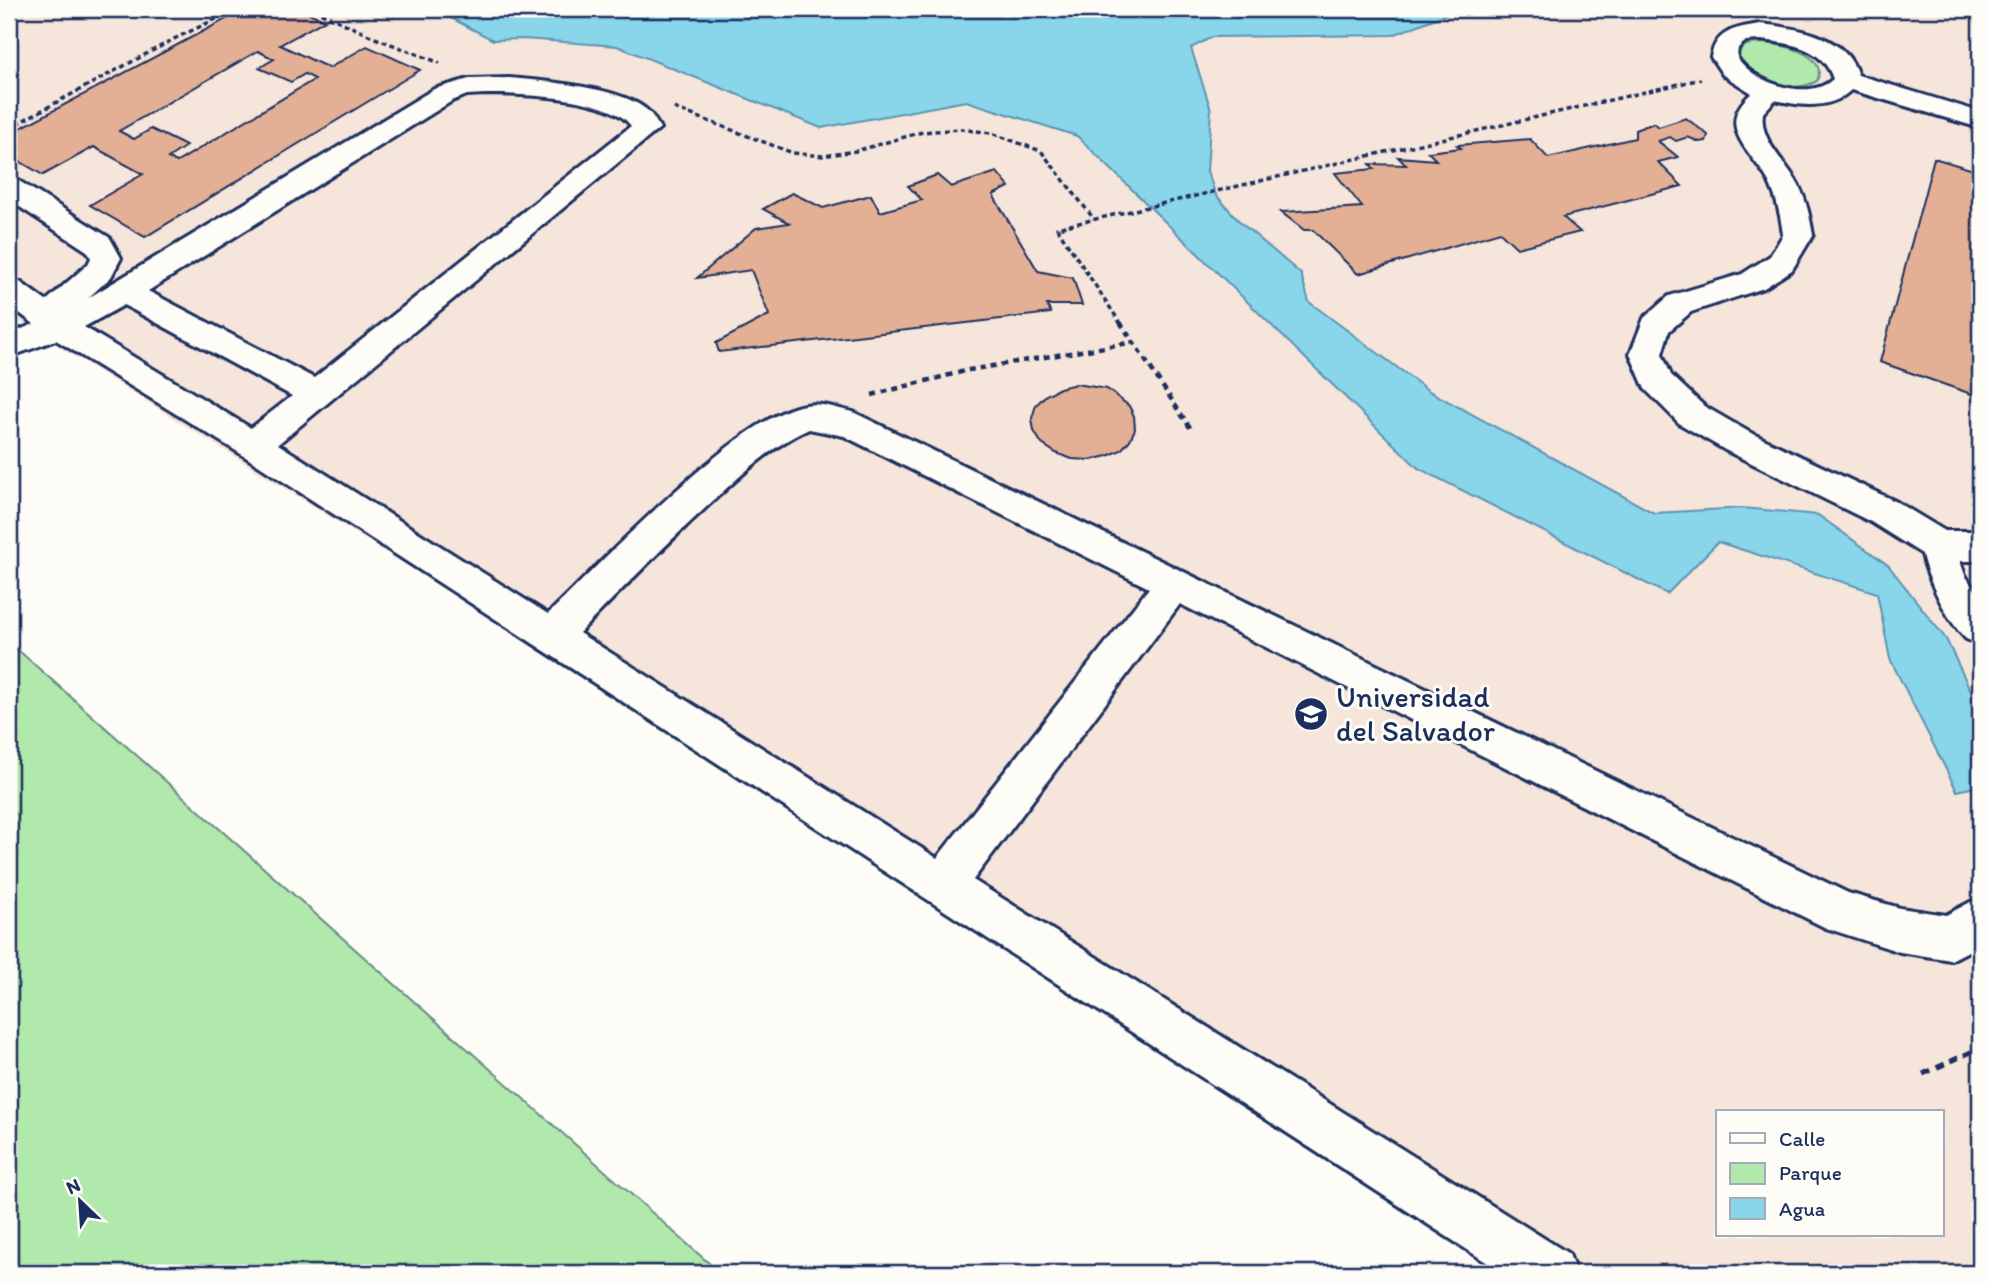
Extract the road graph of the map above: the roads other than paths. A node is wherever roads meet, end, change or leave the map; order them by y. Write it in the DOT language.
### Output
graph roads {
  1 [pos="1773,9"];
  2 [pos="1760,32"];
  3 [pos="1846,80"];
  4 [pos="1769,91"];
  5 [pos="1980,120"];
  6 [pos="9,187"];
  7 [pos="9,289"];
  8 [pos="124,292"];
  9 [pos="53,322"];
  10 [pos="9,346"];
  11 [pos="317,394"];
  12 [pos="254,445"];
  13 [pos="1980,545"];
  14 [pos="1939,546"];
  15 [pos="1175,583"];
  16 [pos="1980,628"];
  17 [pos="551,636"];
  18 [pos="942,887"];
  19 [pos="1980,919"];
  20 [pos="1550,1273"];
  1 -- 2 [label="lane"];
  2 -- 3 [label="lane"];
  2 -- 4 [label="lane"];
  3 -- 4 [label="lane"];
  3 -- 5 [label="lane"];
  4 -- 14 [label="lane"];
  6 -- 9 [label="lane"];
  7 -- 9 [label="lane"];
  8 -- 9 [label="lane"];
  8 -- 11 [label="lane"];
  8 -- 11 [label="lane"];
  9 -- 10 [label="lane"];
  9 -- 12 [label="lane"];
  11 -- 12 [label="lane"];
  12 -- 17 [label="lane"];
  13 -- 14 [label="lane"];
  14 -- 16 [label="lane"];
  15 -- 17 [label="lane"];
  15 -- 18 [label="lane"];
  15 -- 19 [label="lane"];
  17 -- 18 [label="lane"];
  18 -- 20 [label="lane"];
}
